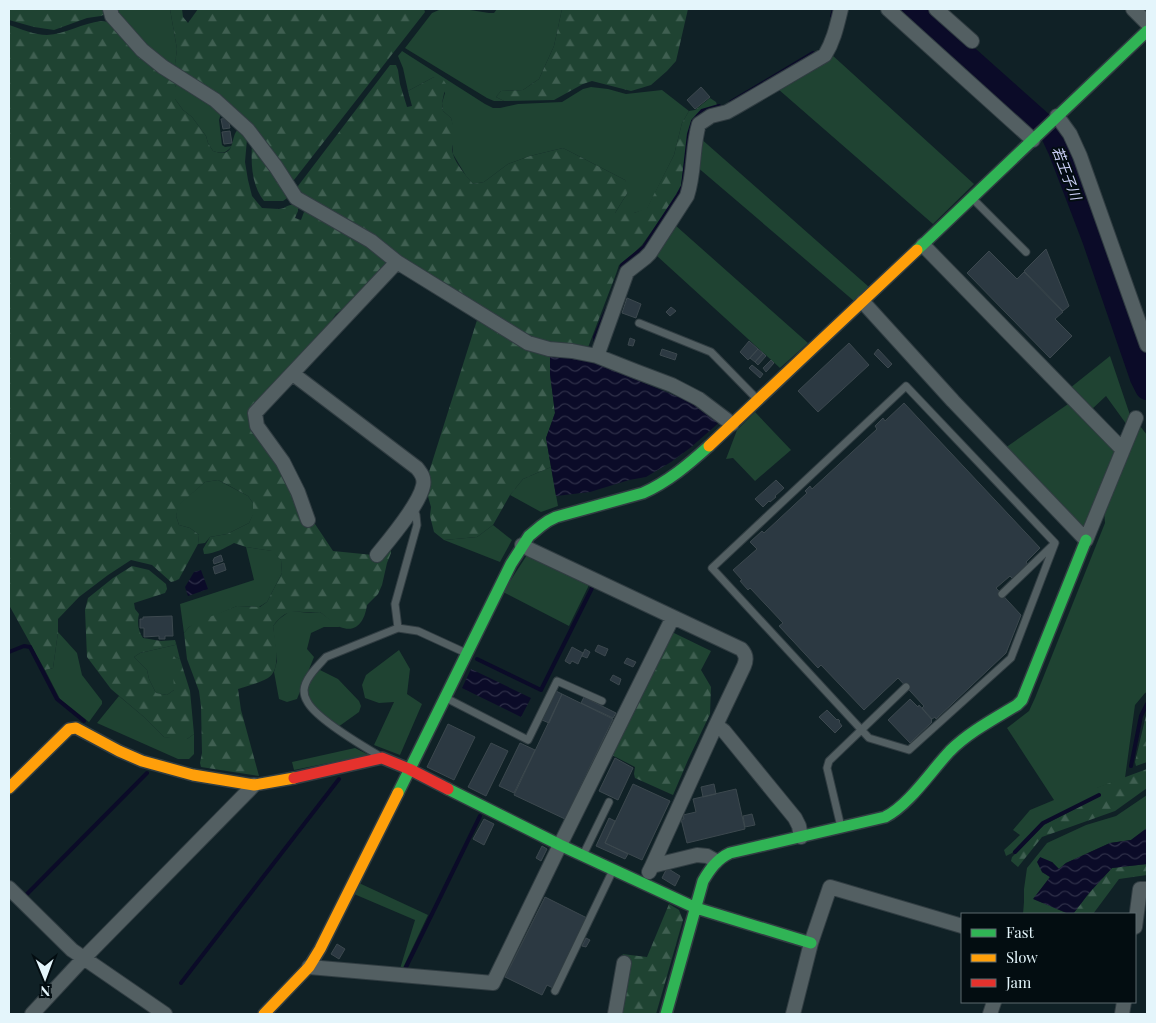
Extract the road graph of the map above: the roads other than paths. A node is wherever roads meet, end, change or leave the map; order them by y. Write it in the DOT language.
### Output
graph roads {
  1 [pos="110,9"];
  2 [pos="840,9"];
  3 [pos="888,9"];
  4 [pos="936,9"];
  5 [pos="1133,9"];
  6 [pos="1147,23"];
  7 [pos="1147,31"];
  8 [pos="972,41"];
  9 [pos="1055,118"];
  10 [pos="1034,138"];
  11 [pos="971,197"];
  12 [pos="923,244"];
  13 [pos="1026,252"];
  14 [pos="397,262"];
  15 [pos="863,302"];
  16 [pos="639,324"];
  17 [pos="1147,345"];
  18 [pos="597,356"];
  19 [pos="292,374"];
  20 [pos="758,400"];
  21 [pos="1136,418"];
  22 [pos="732,424"];
  23 [pos="1123,450"];
  24 [pos="413,508"];
  25 [pos="308,520"];
  26 [pos="1086,540"];
  27 [pos="1055,543"];
  28 [pos="522,545"];
  29 [pos="377,555"];
  30 [pos="1002,594"];
  31 [pos="673,616"];
  32 [pos="398,628"];
  33 [pos="466,653"];
  34 [pos="906,687"];
  35 [pos="444,697"];
  36 [pos="602,701"];
  37 [pos="716,725"];
  38 [pos="862,730"];
  39 [pos="382,758"];
  40 [pos="409,769"];
  41 [pos="254,785"];
  42 [pos="9,788"];
  43 [pos="609,802"];
  44 [pos="841,827"];
  45 [pos="801,837"];
  46 [pos="560,845"];
  47 [pos="583,856"];
  48 [pos="716,861"];
  49 [pos="652,866"];
  50 [pos="614,870"];
  51 [pos="644,884"];
  52 [pos="9,888"];
  53 [pos="1147,889"];
  54 [pos="696,908"];
  55 [pos="1136,920"];
  56 [pos="961,926"];
  57 [pos="811,943"];
  58 [pos="84,958"];
  59 [pos="624,963"];
  60 [pos="309,967"];
  61 [pos="555,991"];
  62 [pos="32,1014"];
  63 [pos="165,1014"];
  64 [pos="264,1014"];
  65 [pos="615,1014"];
  66 [pos="666,1014"];
  67 [pos="792,1014"];
  1 -- 14 [label="street"];
  2 -- 18 [label="street"];
  3 -- 10 [label="street"];
  4 -- 8 [label="street"];
  5 -- 6 [label="street"];
  7 -- 9 [label="street"];
  9 -- 10 [label="street"];
  9 -- 17 [label="street"];
  10 -- 11 [label="street"];
  11 -- 12 [label="street"];
  11 -- 13 [label="lane"];
  12 -- 15 [label="street"];
  12 -- 23 [label="street"];
  14 -- 18 [label="street"];
  14 -- 19 [label="street"];
  15 -- 20 [label="street"];
  15 -- 26 [label="street"];
  16 -- 20 [label="lane"];
  18 -- 22 [label="street"];
  19 -- 24 [label="street"];
  19 -- 25 [label="street"];
  20 -- 22 [label="street"];
  21 -- 23 [label="street"];
  22 -- 28 [label="street"];
  23 -- 26 [label="street"];
  24 -- 29 [label="street"];
  24 -- 32 [label="lane"];
  26 -- 44 [label="street"];
  27 -- 30 [label="lane"];
  27 -- 38 [label="lane"];
  27 -- 38 [label="lane"];
  28 -- 31 [label="street"];
  28 -- 33 [label="street"];
  31 -- 37 [label="street"];
  31 -- 46 [label="street"];
  32 -- 33 [label="lane"];
  32 -- 39 [label="lane"];
  33 -- 35 [label="street"];
  34 -- 38 [label="lane"];
  35 -- 36 [label="lane"];
  35 -- 40 [label="street"];
  37 -- 45 [label="street"];
  37 -- 49 [label="street"];
  38 -- 44 [label="lane"];
  39 -- 40 [label="street"];
  39 -- 41 [label="street"];
  40 -- 46 [label="street"];
  40 -- 60 [label="street"];
  41 -- 42 [label="street"];
  41 -- 58 [label="street"];
  43 -- 47 [label="lane"];
  44 -- 45 [label="street"];
  45 -- 48 [label="street"];
  46 -- 47 [label="street"];
  46 -- 60 [label="street"];
  47 -- 50 [label="street"];
  48 -- 49 [label="street"];
  48 -- 54 [label="street"];
  49 -- 51 [label="street"];
  50 -- 51 [label="street"];
  50 -- 61 [label="lane"];
  51 -- 54 [label="street"];
  52 -- 58 [label="street"];
  53 -- 55 [label="street"];
  54 -- 57 [label="street"];
  54 -- 66 [label="street"];
  56 -- 57 [label="street"];
  57 -- 67 [label="street"];
  58 -- 62 [label="street"];
  58 -- 63 [label="street"];
  59 -- 65 [label="street"];
  60 -- 64 [label="street"];
}
